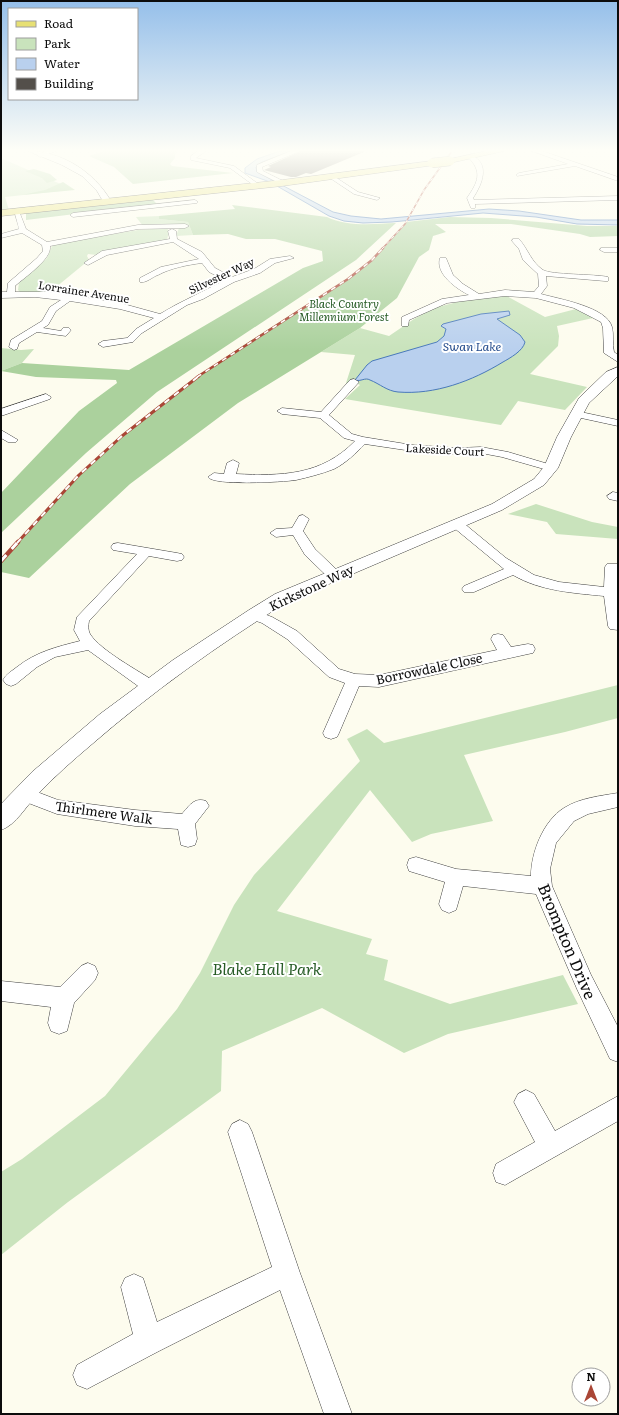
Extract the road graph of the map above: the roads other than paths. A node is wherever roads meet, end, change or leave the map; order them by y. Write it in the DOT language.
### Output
graph roads {
  1 [pos="18,217"];
  2 [pos="128,217"];
  3 [pos="185,226"];
  4 [pos="138,227"];
  5 [pos="172,227"];
  6 [pos="23,230"];
  7 [pos="1,236"];
  8 [pos="174,240"];
  9 [pos="506,241"];
  10 [pos="46,244"];
  11 [pos="601,250"];
  12 [pos="618,250"];
  13 [pos="88,259"];
  14 [pos="204,260"];
  15 [pos="299,263"];
  16 [pos="441,263"];
  17 [pos="542,273"];
  18 [pos="137,274"];
  19 [pos="608,279"];
  20 [pos="231,280"];
  21 [pos="1,295"];
  22 [pos="11,295"];
  23 [pos="536,295"];
  24 [pos="476,296"];
  25 [pos="68,299"];
  26 [pos="393,316"];
  27 [pos="162,317"];
  28 [pos="608,328"];
  29 [pos="35,329"];
  30 [pos="618,329"];
  31 [pos="66,330"];
  32 [pos="130,340"];
  33 [pos="144,342"];
  34 [pos="103,344"];
  35 [pos="14,347"];
  36 [pos="618,360"];
  37 [pos="618,371"];
  38 [pos="331,387"];
  39 [pos="46,397"];
  40 [pos="282,411"];
  41 [pos="1,412"];
  42 [pos="576,414"];
  43 [pos="324,415"];
  44 [pos="618,423"];
  45 [pos="1,433"];
  46 [pos="12,440"];
  47 [pos="362,440"];
  48 [pos="233,463"];
  49 [pos="551,468"];
  50 [pos="214,477"];
  51 [pos="229,478"];
  52 [pos="303,519"];
  53 [pos="457,524"];
  54 [pos="297,531"];
  55 [pos="276,533"];
  56 [pos="118,547"];
  57 [pos="146,552"];
  58 [pos="177,557"];
  59 [pos="612,567"];
  60 [pos="514,570"];
  61 [pos="334,576"];
  62 [pos="469,589"];
  63 [pos="611,592"];
  64 [pos="253,615"];
  65 [pos="616,626"];
  66 [pos="91,644"];
  67 [pos="528,648"];
  68 [pos="11,680"];
  69 [pos="354,680"];
  70 [pos="151,686"];
  71 [pos="331,733"];
  72 [pos="24,794"];
  73 [pos="618,800"];
  74 [pos="200,806"];
  75 [pos="1,821"];
  76 [pos="416,866"];
  77 [pos="456,877"];
  78 [pos="542,886"];
  79 [pos="448,904"];
  80 [pos="88,973"];
  81 [pos="1,991"];
  82 [pos="64,998"];
  83 [pos="59,1023"];
  84 [pos="618,1051"];
  85 [pos="526,1102"];
  86 [pos="618,1108"];
  87 [pos="240,1132"];
  88 [pos="550,1147"];
  89 [pos="505,1173"];
  90 [pos="287,1273"];
  91 [pos="134,1287"];
  92 [pos="149,1341"];
  93 [pos="87,1375"];
  94 [pos="338,1414"];
  1 -- 6 [label="street"];
  2 -- 4 [label="street"];
  3 -- 5 [label="street"];
  4 -- 5 [label="street"];
  4 -- 10 [label="street"];
  5 -- 8 [label="street"];
  6 -- 7 [label="street"];
  6 -- 10 [label="street"];
  8 -- 13 [label="street"];
  8 -- 14 [label="street"];
  9 -- 17 [label="street"];
  10 -- 22 [label="street"];
  11 -- 12 [label="street"];
  14 -- 18 [label="street"];
  14 -- 20 [label="street"];
  15 -- 20 [label="street, Silvester Way"];
  16 -- 24 [label="street"];
  17 -- 19 [label="street"];
  17 -- 23 [label="street"];
  20 -- 27 [label="street, Silvester Way"];
  21 -- 22 [label="street, Lorrainer Avenue"];
  22 -- 25 [label="street, Lorrainer Avenue"];
  23 -- 24 [label="street"];
  23 -- 28 [label="street"];
  24 -- 26 [label="street"];
  25 -- 27 [label="street, Lorrainer Avenue"];
  25 -- 29 [label="street"];
  27 -- 32 [label="street, Silvester Way"];
  28 -- 30 [label="street"];
  28 -- 36 [label="street"];
  29 -- 31 [label="street"];
  29 -- 35 [label="street"];
  32 -- 33 [label="street"];
  32 -- 34 [label="street"];
  37 -- 42 [label="street, Kirkstone Way"];
  38 -- 43 [label="street"];
  39 -- 41 [label="street"];
  40 -- 43 [label="street"];
  42 -- 44 [label="street"];
  42 -- 49 [label="street, Kirkstone Way"];
  43 -- 47 [label="street, Lakeside Court"];
  45 -- 46 [label="street"];
  47 -- 49 [label="street, Lakeside Court"];
  47 -- 51 [label="street"];
  48 -- 51 [label="street"];
  49 -- 53 [label="street, Kirkstone Way"];
  50 -- 51 [label="street"];
  52 -- 54 [label="street"];
  53 -- 60 [label="street"];
  53 -- 61 [label="street, Kirkstone Way"];
  54 -- 55 [label="street"];
  54 -- 61 [label="street"];
  56 -- 57 [label="street"];
  57 -- 58 [label="street"];
  57 -- 66 [label="street"];
  59 -- 63 [label="street"];
  60 -- 62 [label="street"];
  60 -- 63 [label="street"];
  61 -- 64 [label="street, Kirkstone Way"];
  63 -- 65 [label="street"];
  64 -- 69 [label="street, Borrowdale Close"];
  64 -- 70 [label="street, Kirkstone Way"];
  66 -- 68 [label="street"];
  66 -- 70 [label="street"];
  67 -- 69 [label="street, Borrowdale Close"];
  69 -- 71 [label="street"];
  70 -- 72 [label="street, Kirkstone Way"];
  72 -- 74 [label="street, Thirlmere Walk"];
  72 -- 75 [label="street, Kirkstone Way"];
  73 -- 78 [label="street, Brompton Drive"];
  76 -- 77 [label="street"];
  77 -- 78 [label="street"];
  77 -- 79 [label="street"];
  78 -- 84 [label="street, Brompton Drive"];
  80 -- 82 [label="street"];
  81 -- 82 [label="street"];
  82 -- 83 [label="street"];
  85 -- 88 [label="street"];
  86 -- 88 [label="street"];
  87 -- 90 [label="street"];
  88 -- 89 [label="street"];
  90 -- 92 [label="street"];
  90 -- 94 [label="street"];
  91 -- 92 [label="street"];
  92 -- 93 [label="street"];
}
